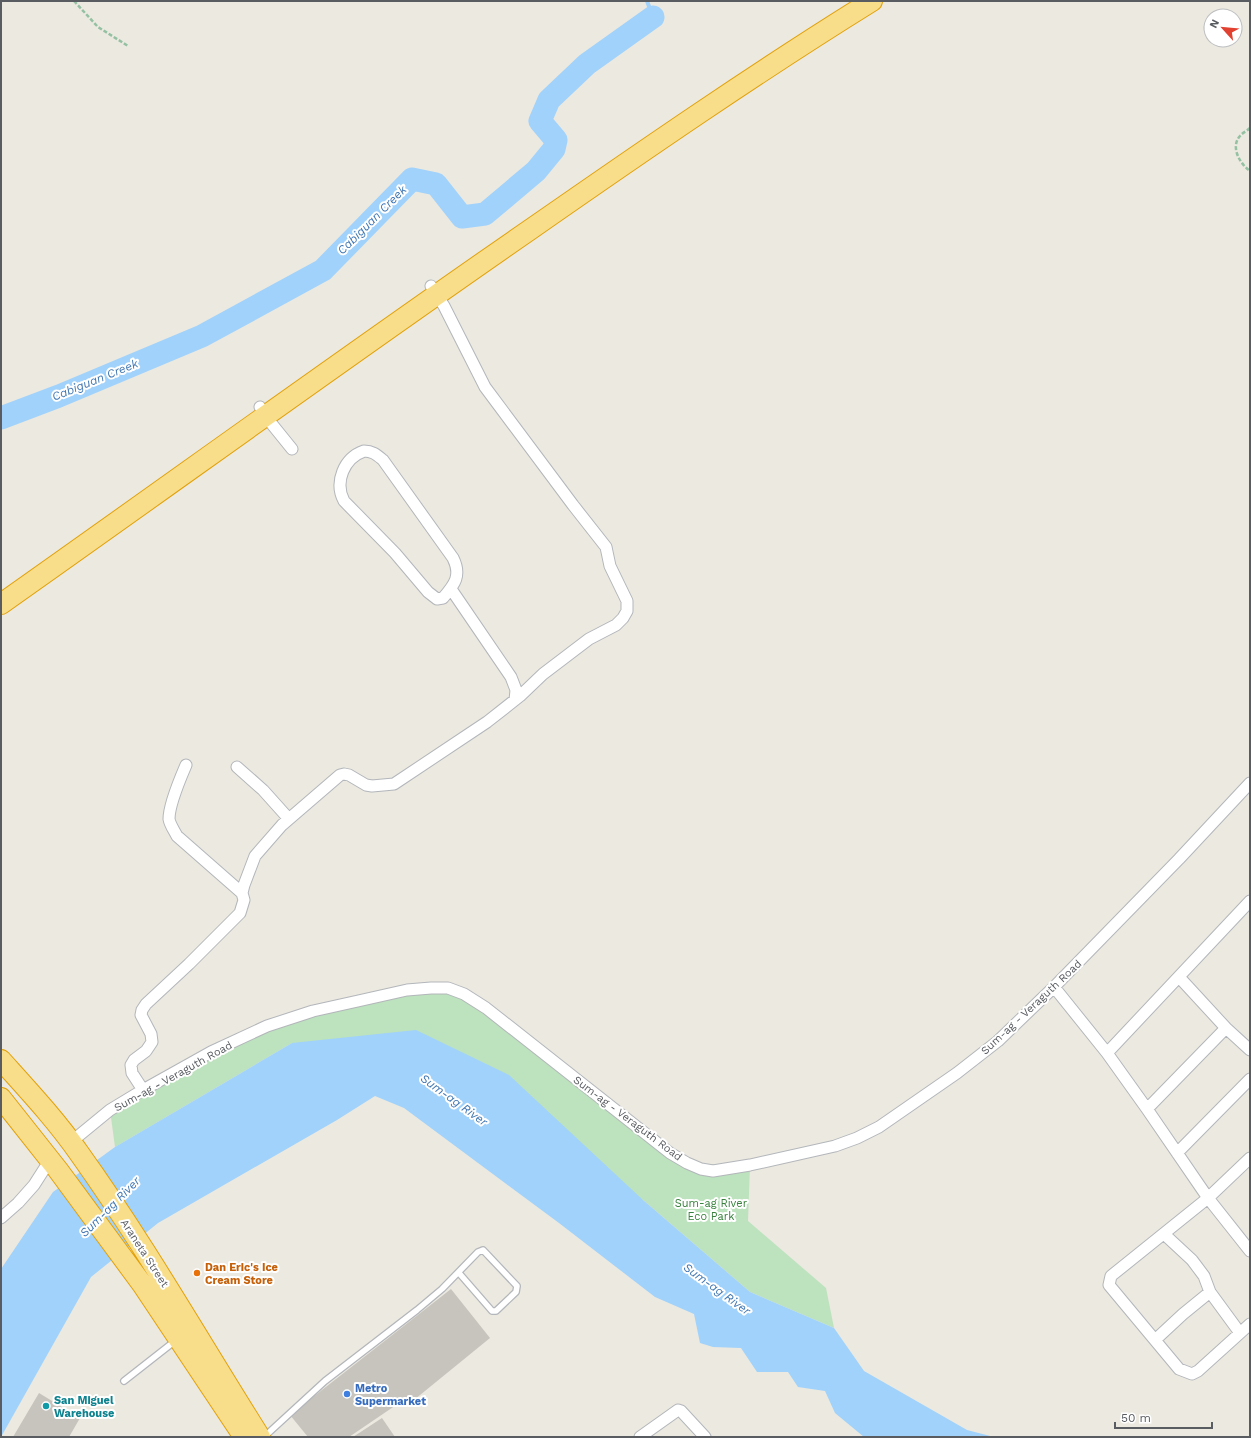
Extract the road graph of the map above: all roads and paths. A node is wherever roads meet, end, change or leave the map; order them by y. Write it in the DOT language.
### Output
graph roads {
  1 [pos="74,1"];
  2 [pos="854,1"];
  3 [pos="872,1"];
  4 [pos="128,46"];
  5 [pos="1250,128"];
  6 [pos="1250,171"];
  7 [pos="434,290"];
  8 [pos="263,411"];
  9 [pos="292,449"];
  10 [pos="451,589"];
  11 [pos="1,590"];
  12 [pos="1,604"];
  13 [pos="515,700"];
  14 [pos="186,765"];
  15 [pos="237,767"];
  16 [pos="1250,783"];
  17 [pos="289,819"];
  18 [pos="242,893"];
  19 [pos="1250,902"];
  20 [pos="1179,977"];
  21 [pos="1054,987"];
  22 [pos="1226,1028"];
  23 [pos="1250,1050"];
  24 [pos="1107,1054"];
  25 [pos="1,1060"];
  26 [pos="1250,1079"];
  27 [pos="143,1090"];
  28 [pos="1147,1108"];
  29 [pos="4,1109"];
  30 [pos="75,1147"];
  31 [pos="1177,1153"];
  32 [pos="1250,1158"];
  33 [pos="54,1165"];
  34 [pos="1208,1198"];
  35 [pos="1,1218"];
  36 [pos="1164,1234"];
  37 [pos="1249,1247"];
  38 [pos="459,1273"];
  39 [pos="1210,1292"];
  40 [pos="1250,1324"];
  41 [pos="1240,1333"];
  42 [pos="179,1339"];
  43 [pos="1155,1340"];
  44 [pos="124,1381"];
  45 [pos="244,1437"];
  46 [pos="260,1437"];
  47 [pos="264,1437"];
  48 [pos="640,1437"];
  49 [pos="705,1437"];
  1 -- 4 [label="path"];
  2 -- 7 [label="highway"];
  3 -- 7 [label="highway"];
  5 -- 6 [label="path"];
  7 -- 8 [label="highway"];
  7 -- 13 [label="street"];
  8 -- 9 [label="street"];
  8 -- 11 [label="highway"];
  8 -- 12 [label="highway"];
  10 -- 10 [label="street"];
  10 -- 13 [label="street"];
  13 -- 17 [label="street"];
  14 -- 18 [label="street"];
  15 -- 17 [label="street"];
  16 -- 21 [label="street, Sum-ag - Veraguth Road"];
  17 -- 18 [label="street"];
  18 -- 27 [label="street"];
  19 -- 20 [label="street"];
  20 -- 22 [label="street"];
  20 -- 24 [label="street"];
  21 -- 24 [label="street"];
  21 -- 27 [label="street, Sum-ag - Veraguth Road"];
  22 -- 23 [label="street"];
  22 -- 28 [label="street"];
  24 -- 28 [label="street"];
  25 -- 30 [label="highway, Araneta Street"];
  26 -- 31 [label="street"];
  27 -- 30 [label="street, Sum-ag - Veraguth Road"];
  28 -- 31 [label="street"];
  29 -- 33 [label="highway, Araneta Street"];
  30 -- 46 [label="highway, Araneta Street"];
  31 -- 34 [label="street"];
  32 -- 34 [label="street"];
  33 -- 35 [label="street"];
  33 -- 42 [label="highway, Araneta Street"];
  34 -- 36 [label="street"];
  34 -- 37 [label="street"];
  36 -- 39 [label="street"];
  36 -- 43 [label="street"];
  38 -- 38 [label="lane"];
  38 -- 47 [label="lane"];
  39 -- 41 [label="street"];
  39 -- 43 [label="street"];
  40 -- 41 [label="street"];
  41 -- 43 [label="street"];
  42 -- 44 [label="lane"];
  42 -- 45 [label="highway, Araneta Street"];
  48 -- 49 [label="street"];
}
